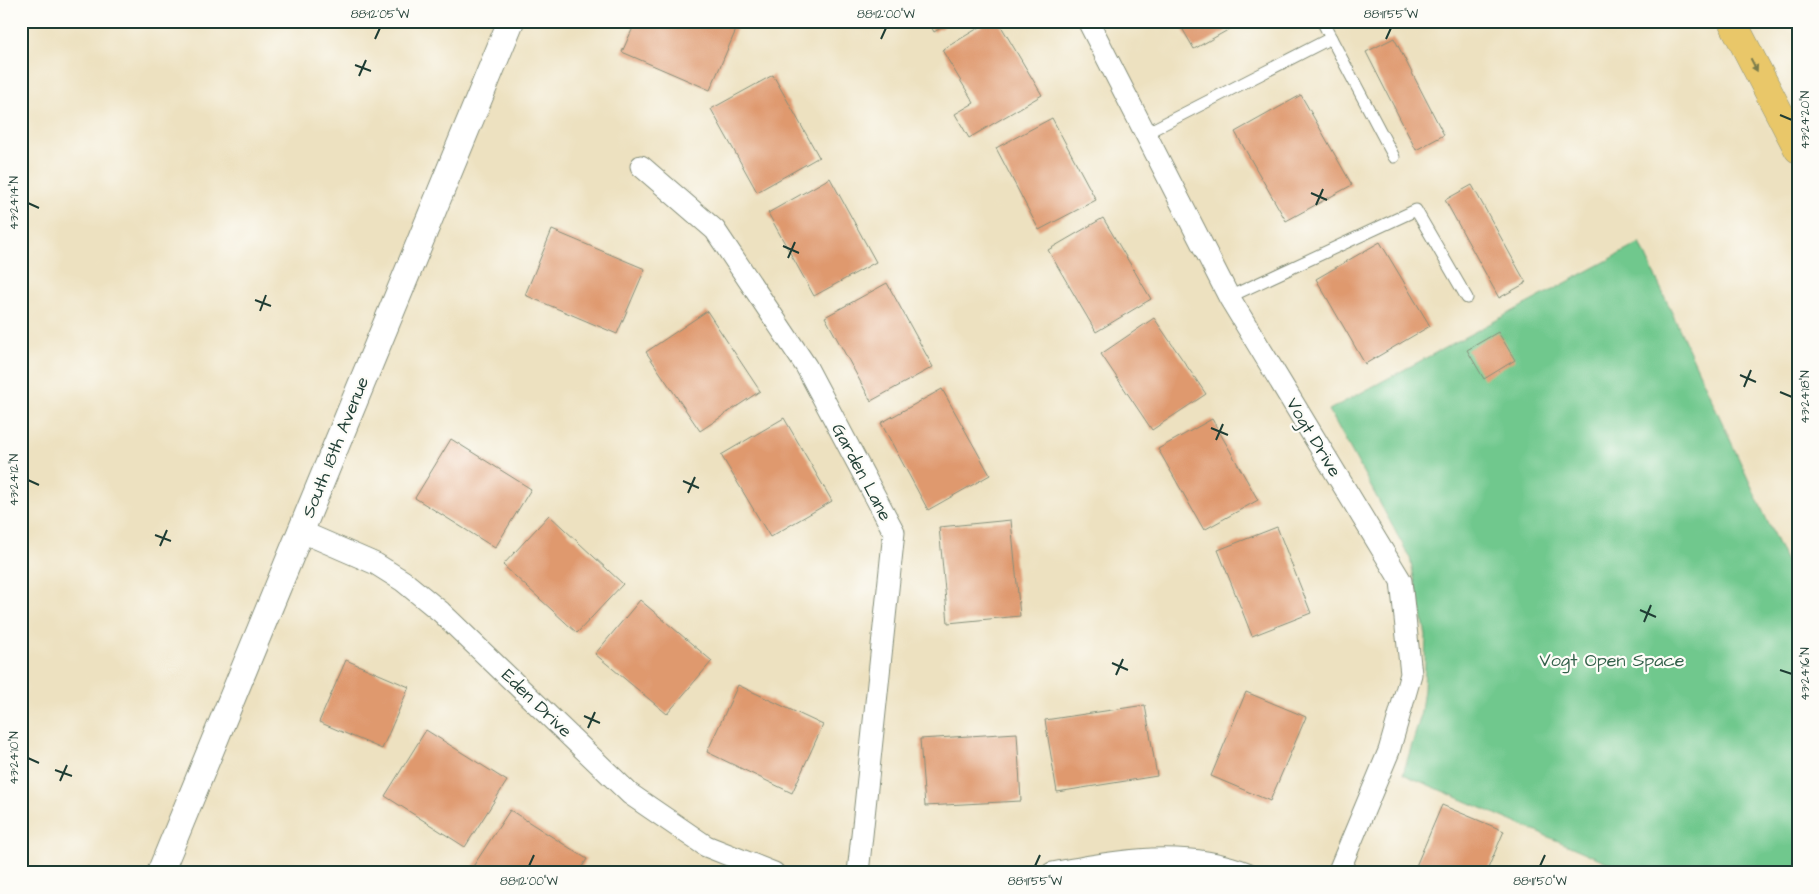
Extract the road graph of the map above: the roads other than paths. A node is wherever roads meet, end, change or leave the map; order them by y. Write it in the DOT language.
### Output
graph roads {
  1 [pos="511,21"];
  2 [pos="1088,21"];
  3 [pos="1322,21"];
  4 [pos="1732,21"];
  5 [pos="1331,38"];
  6 [pos="1146,133"];
  7 [pos="1798,149"];
  8 [pos="1394,157"];
  9 [pos="641,166"];
  10 [pos="1230,297"];
  11 [pos="1467,298"];
  12 [pos="300,531"];
  13 [pos="160,873"];
  14 [pos="774,873"];
  15 [pos="858,873"];
  16 [pos="1052,873"];
  17 [pos="1247,873"];
  18 [pos="1338,873"];
  1 -- 12 [label="street, South 18th Avenue"];
  2 -- 6 [label="street, Vogt Drive"];
  3 -- 5 [label="lane"];
  4 -- 7 [label="highway, one-way"];
  5 -- 6 [label="lane"];
  5 -- 8 [label="lane"];
  6 -- 10 [label="street, Vogt Drive"];
  9 -- 15 [label="street, Garden Lane"];
  10 -- 11 [label="lane"];
  10 -- 18 [label="street, Vogt Drive"];
  12 -- 13 [label="street, South 18th Avenue"];
  12 -- 14 [label="street, Eden Drive"];
  16 -- 17 [label="street"];
}
